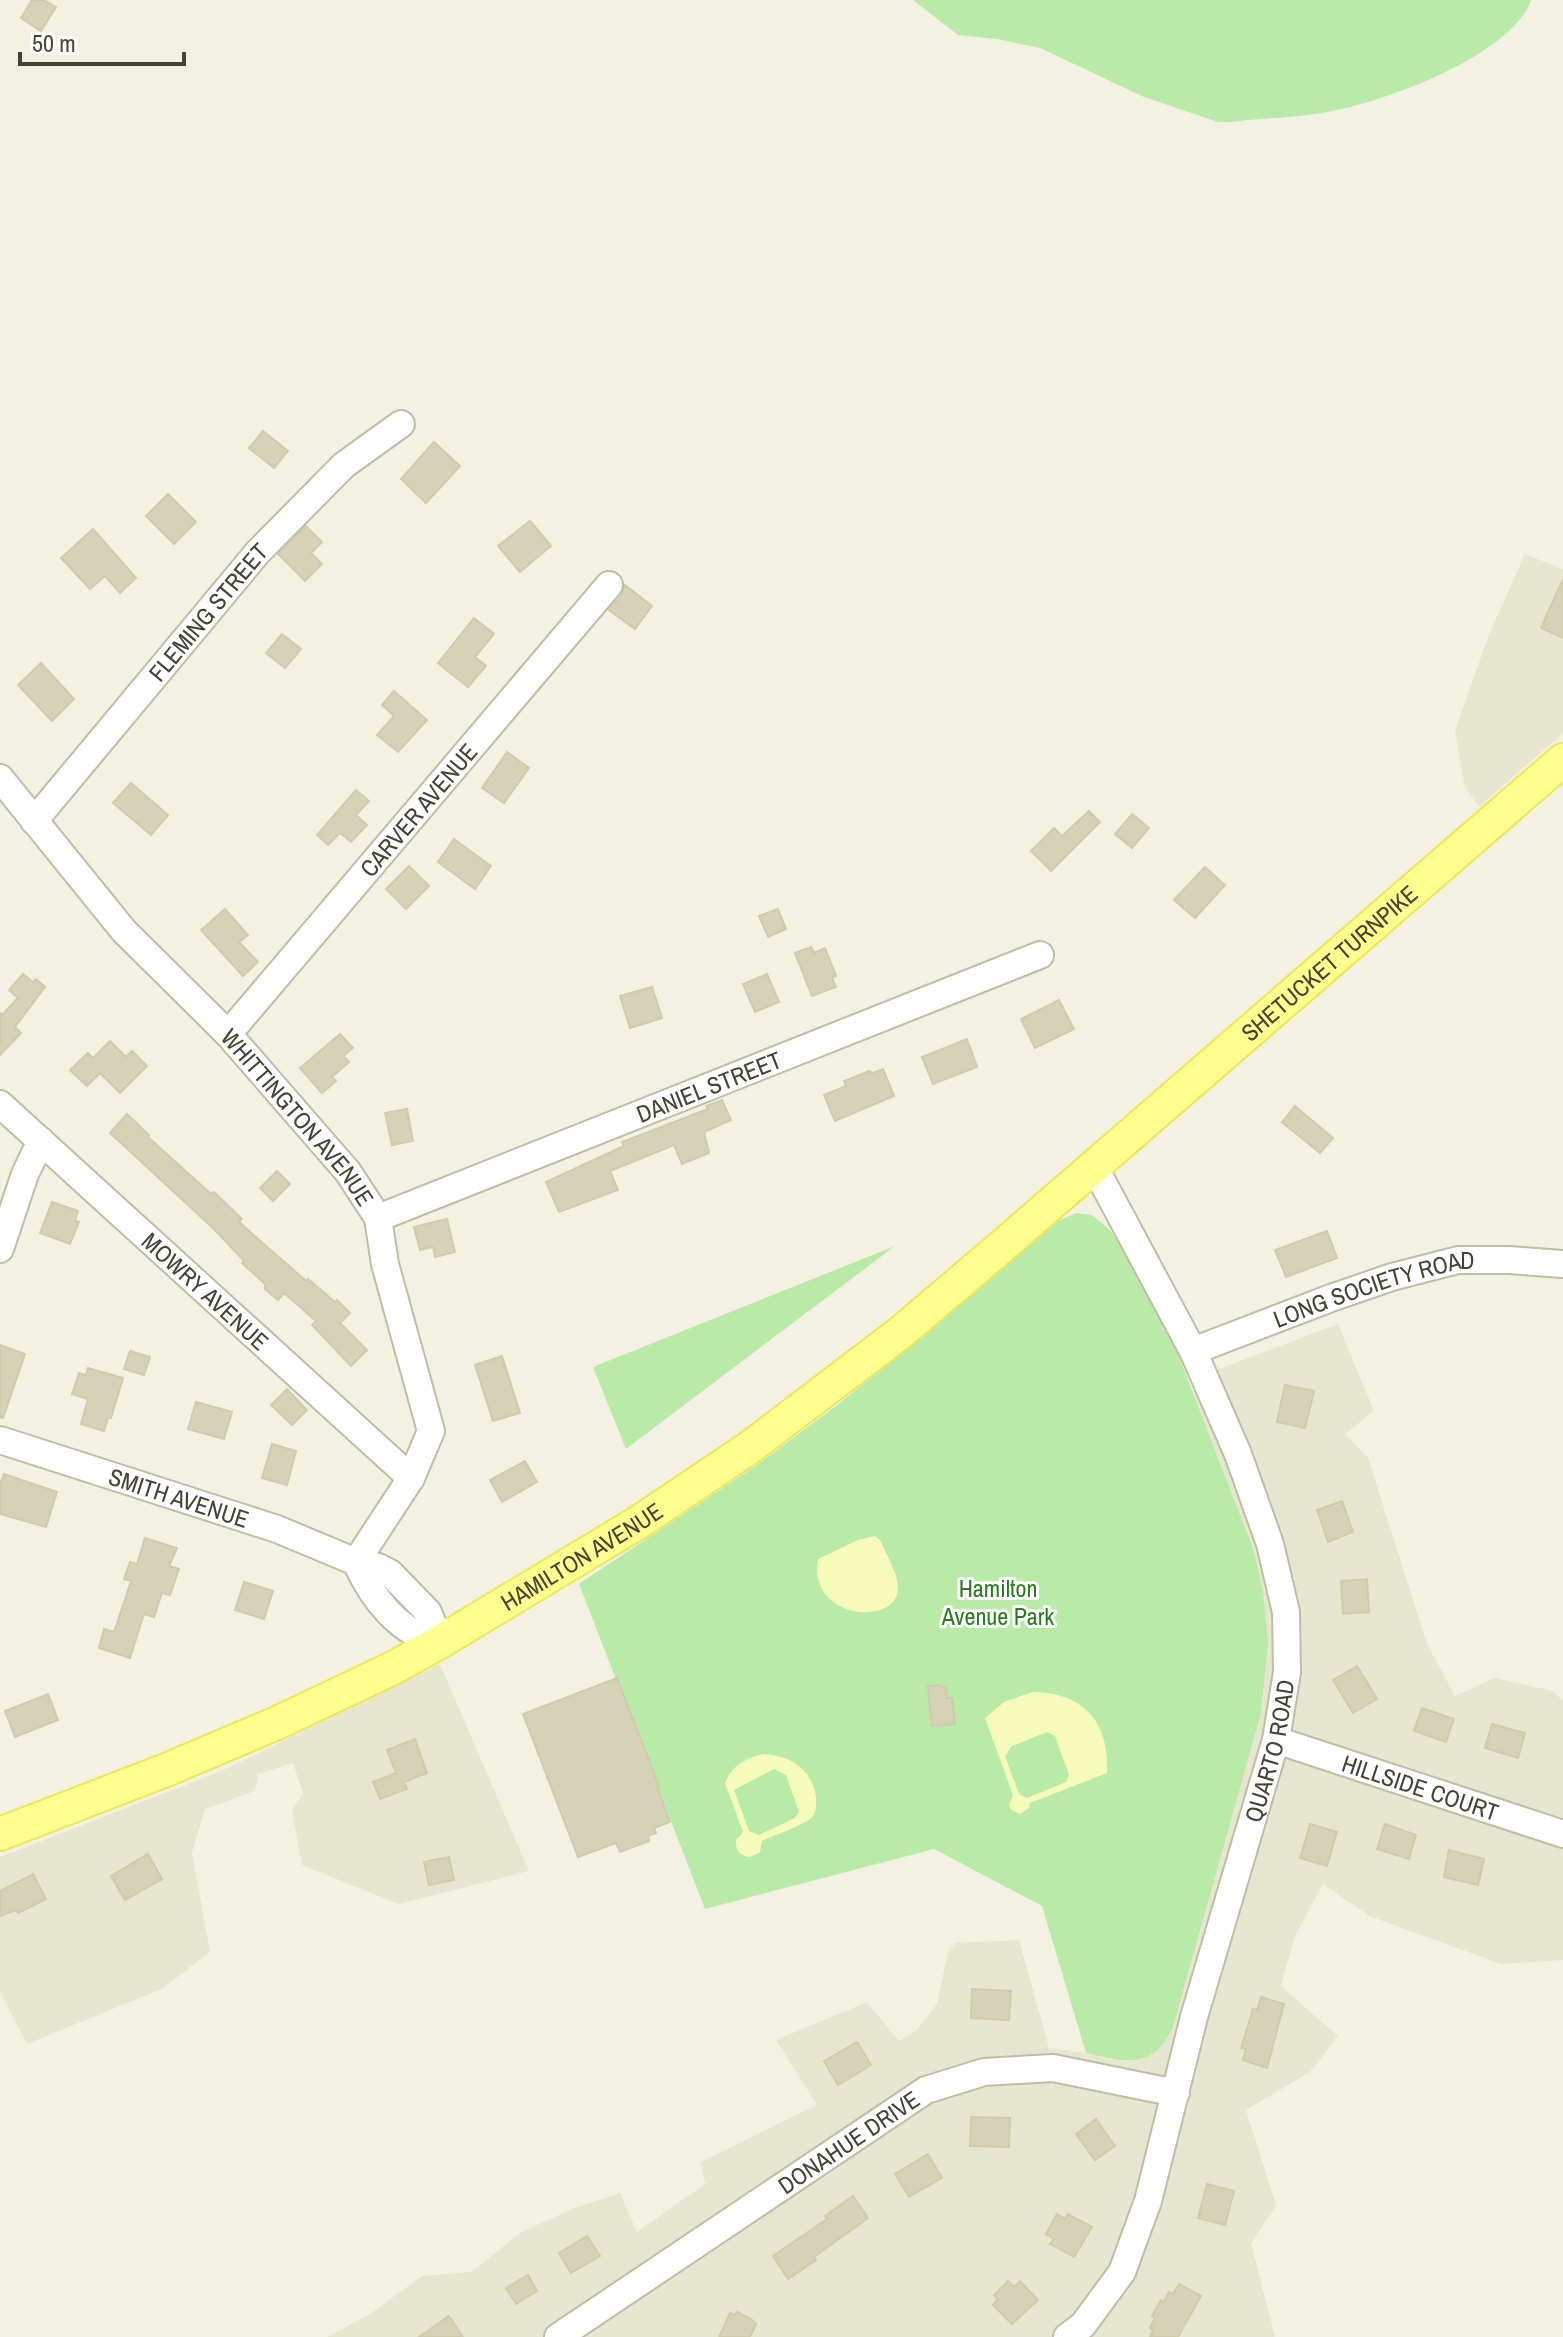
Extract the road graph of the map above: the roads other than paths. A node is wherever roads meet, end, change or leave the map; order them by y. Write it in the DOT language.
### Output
graph roads {
  1 [pos="401,424"];
  2 [pos="609,585"];
  3 [pos="1563,760"];
  4 [pos="0,778"];
  5 [pos="34,821"];
  6 [pos="1040,955"];
  7 [pos="228,1034"];
  8 [pos="0,1104"];
  9 [pos="41,1141"];
  10 [pos="1095,1168"];
  11 [pos="378,1218"];
  12 [pos="0,1249"];
  13 [pos="1563,1264"];
  14 [pos="1193,1351"];
  15 [pos="0,1440"];
  16 [pos="411,1478"];
  17 [pos="356,1562"];
  18 [pos="440,1642"];
  19 [pos="1276,1740"];
  20 [pos="0,1834"];
  21 [pos="1563,1834"];
  22 [pos="1176,2093"];
  23 [pos="558,2337"];
  24 [pos="1067,2337"];
  1 -- 5 [label="street, FLEMING STREET"];
  2 -- 7 [label="street, CARVER AVENUE"];
  3 -- 10 [label="main road, SHETUCKET TURNPIKE"];
  4 -- 5 [label="street, WHITTINGTON AVENUE"];
  5 -- 7 [label="street, WHITTINGTON AVENUE"];
  6 -- 11 [label="street, DANIEL STREET"];
  7 -- 11 [label="street, WHITTINGTON AVENUE"];
  8 -- 9 [label="street, MOWRY AVENUE"];
  9 -- 12 [label="street"];
  9 -- 16 [label="street, MOWRY AVENUE"];
  10 -- 14 [label="street, QUARTO ROAD"];
  10 -- 18 [label="main road, HAMILTON AVENUE"];
  11 -- 16 [label="street, WHITTINGTON AVENUE"];
  13 -- 14 [label="street, LONG SOCIETY ROAD"];
  14 -- 19 [label="street, QUARTO ROAD"];
  15 -- 17 [label="street, SMITH AVENUE"];
  16 -- 17 [label="street, WHITTINGTON AVENUE"];
  17 -- 18 [label="street, SMITH AVENUE"];
  18 -- 20 [label="main road, HAMILTON AVENUE"];
  19 -- 21 [label="street, HILLSIDE COURT"];
  19 -- 22 [label="street, QUARTO ROAD"];
  22 -- 23 [label="street, DONAHUE DRIVE"];
  22 -- 24 [label="street, QUARTO ROAD"];
}
